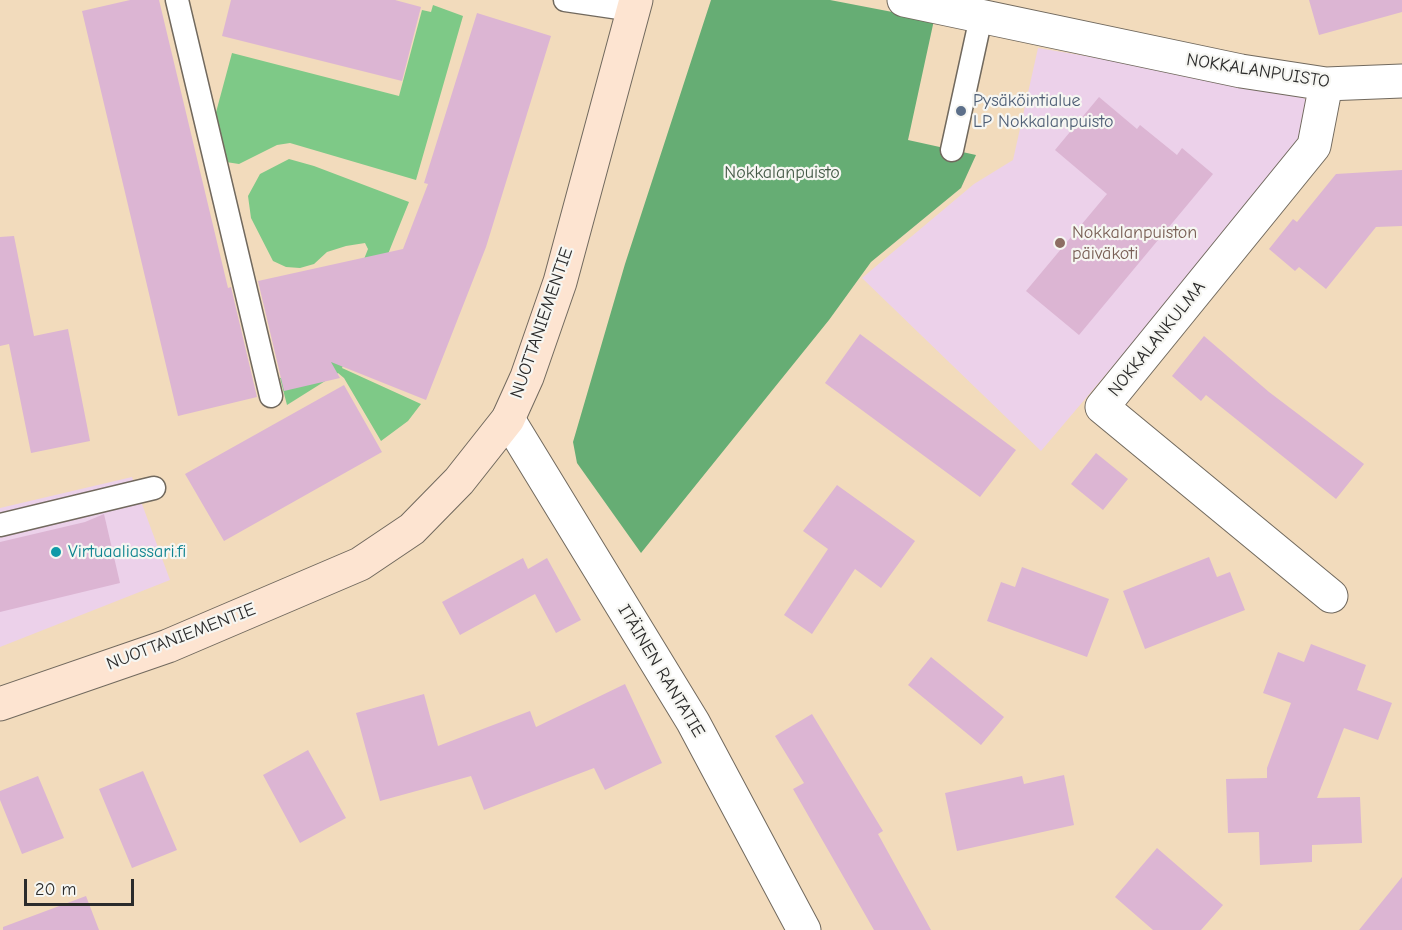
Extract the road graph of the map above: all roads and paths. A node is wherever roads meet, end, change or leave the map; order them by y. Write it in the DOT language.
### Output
graph roads {
  1 [pos="177,0"];
  2 [pos="565,0"];
  3 [pos="904,0"];
  4 [pos="634,5"];
  5 [pos="981,17"];
  6 [pos="1402,81"];
  7 [pos="1326,84"];
  8 [pos="952,150"];
  9 [pos="271,396"];
  10 [pos="508,419"];
  11 [pos="154,488"];
  12 [pos="0,525"];
  13 [pos="1331,596"];
  14 [pos="0,704"];
  15 [pos="804,930"];
  1 -- 9 [label="lane"];
  2 -- 4 [label="lane"];
  3 -- 5 [label="street, NOKKALANPUISTO"];
  4 -- 10 [label="main road, NUOTTANIEMENTIE"];
  5 -- 7 [label="street, NOKKALANPUISTO"];
  5 -- 8 [label="lane"];
  6 -- 7 [label="street, NOKKALANPUISTO"];
  7 -- 13 [label="street, NOKKALANKULMA"];
  10 -- 14 [label="main road, NUOTTANIEMENTIE"];
  10 -- 15 [label="street, ITÄINEN RANTATIE"];
  11 -- 12 [label="lane"];
}
